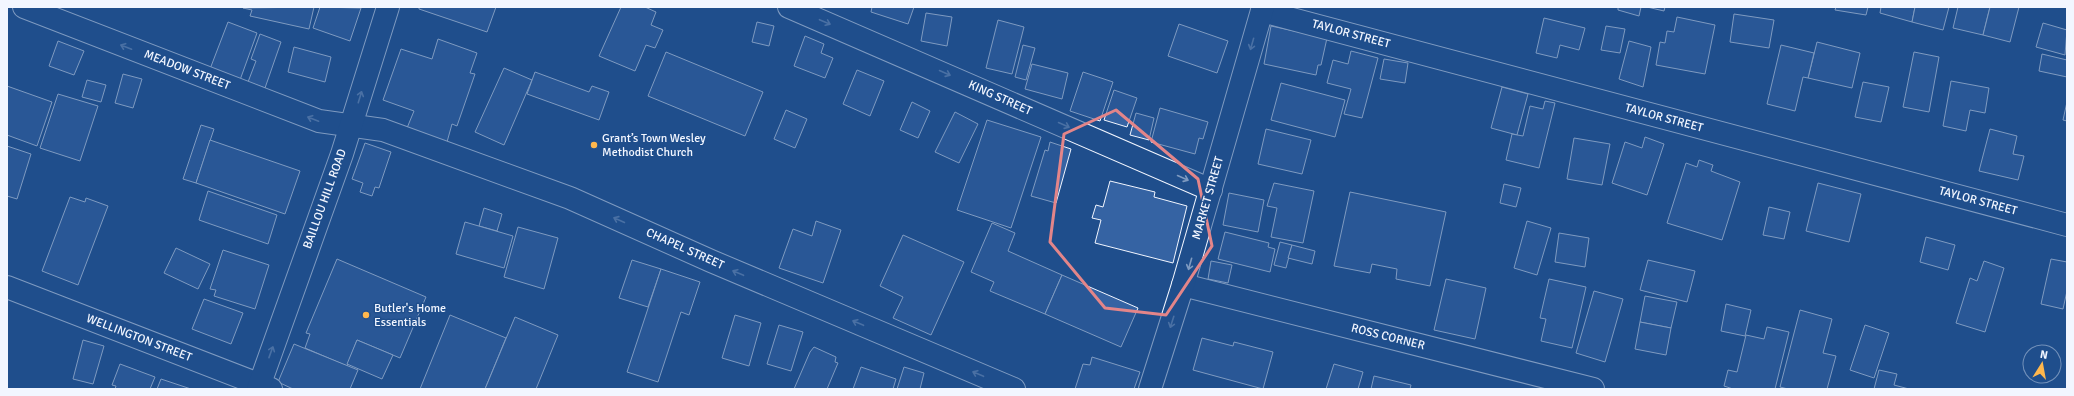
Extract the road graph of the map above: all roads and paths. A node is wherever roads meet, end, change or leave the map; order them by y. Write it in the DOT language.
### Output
graph roads {
  1 [pos="24,7"];
  2 [pos="388,7"];
  3 [pos="790,7"];
  4 [pos="1262,9"];
  5 [pos="351,125"];
  6 [pos="1211,190"];
  7 [pos="2067,224"];
  8 [pos="1184,285"];
  9 [pos="7,286"];
  10 [pos="262,387"];
  11 [pos="1014,389"];
  12 [pos="1150,389"];
  13 [pos="1593,389"];
  5 -- 1 [label="street, MEADOW STREET, one-way"];
  5 -- 2 [label="street, BAILLOU HILL ROAD, one-way"];
  3 -- 6 [label="street, KING STREET, one-way"];
  4 -- 6 [label="street, MARKET STREET, one-way"];
  4 -- 7 [label="street, TAYLOR STREET"];
  10 -- 5 [label="street, BAILLOU HILL ROAD, one-way"];
  11 -- 5 [label="street, CHAPEL STREET, one-way"];
  6 -- 8 [label="street, MARKET STREET, one-way"];
  8 -- 12 [label="street, MARKET STREET, one-way"];
  8 -- 13 [label="street, ROSS CORNER"];
  9 -- 10 [label="street, WELLINGTON STREET"];
}
